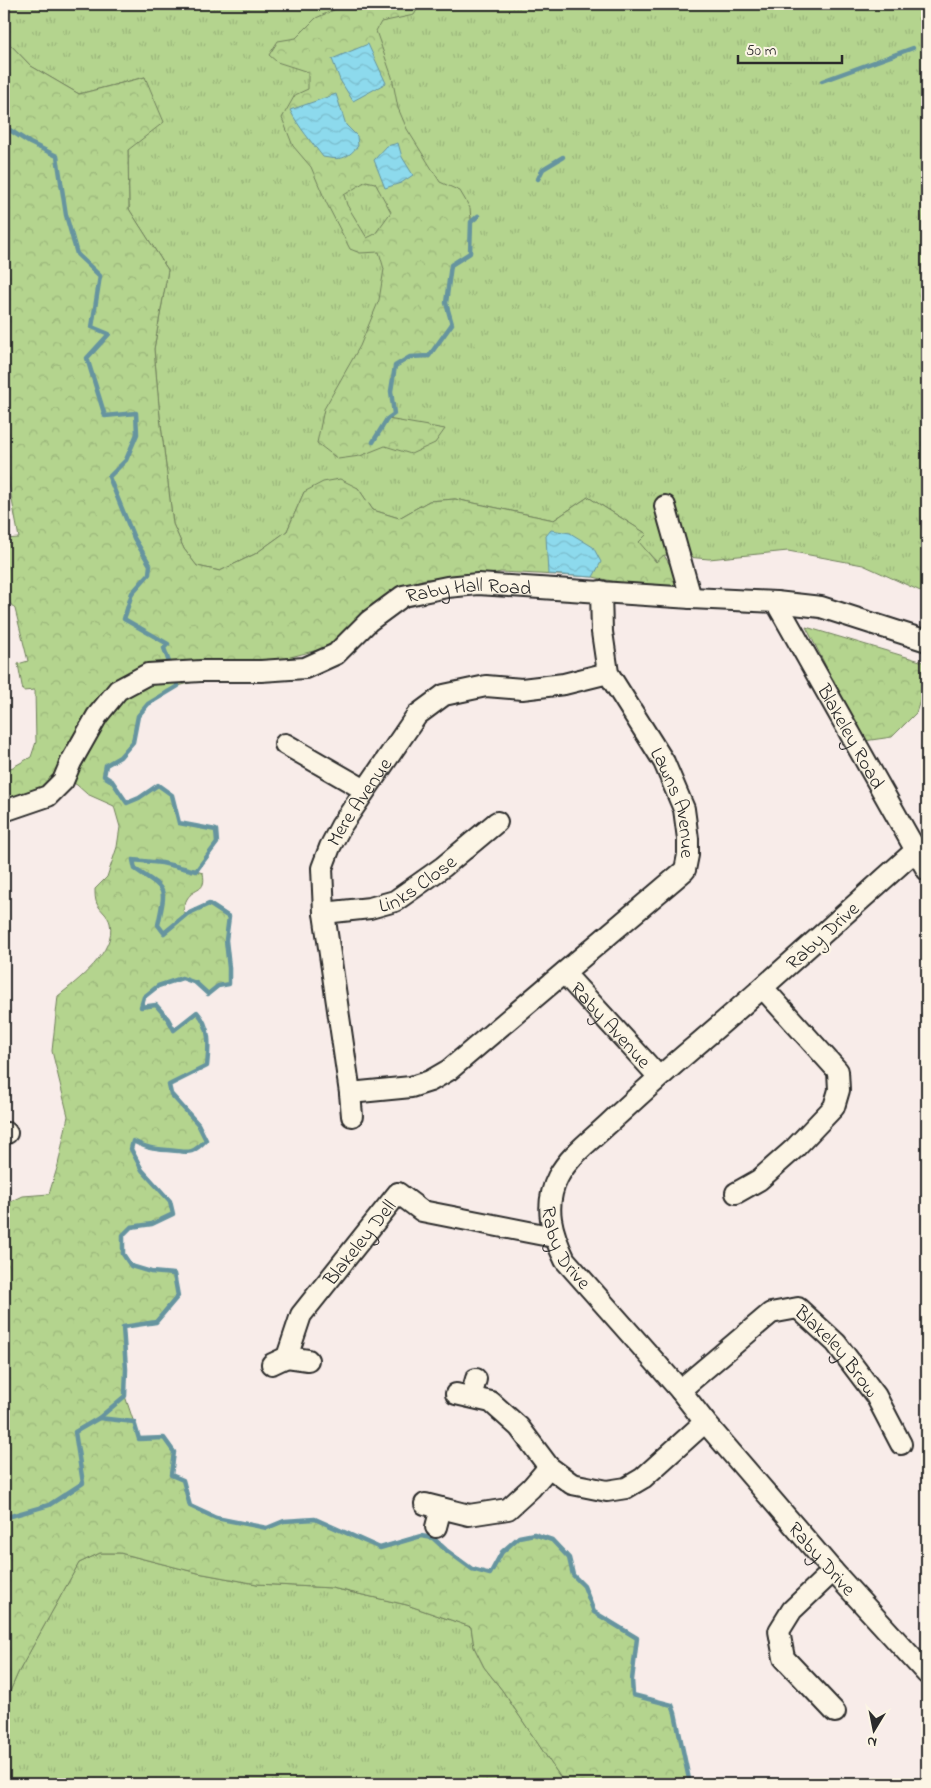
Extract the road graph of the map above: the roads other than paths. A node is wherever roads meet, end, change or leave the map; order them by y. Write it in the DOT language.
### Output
graph roads {
  1 [pos="665,506"];
  2 [pos="601,592"];
  3 [pos="691,598"];
  4 [pos="776,602"];
  5 [pos="927,641"];
  6 [pos="608,673"];
  7 [pos="285,744"];
  8 [pos="365,790"];
  9 [pos="4,811"];
  10 [pos="497,822"];
  11 [pos="915,851"];
  12 [pos="927,870"];
  13 [pos="324,913"];
  14 [pos="564,973"];
  15 [pos="763,988"];
  16 [pos="660,1077"];
  17 [pos="350,1094"];
  18 [pos="352,1116"];
  19 [pos="748,1192"];
  20 [pos="554,1237"];
  21 [pos="308,1360"];
  22 [pos="468,1390"];
  23 [pos="680,1390"];
  24 [pos="705,1422"];
  25 [pos="903,1444"];
  26 [pos="550,1467"];
  27 [pos="434,1513"];
  28 [pos="833,1571"];
  29 [pos="924,1662"];
  30 [pos="835,1712"];
  1 -- 3 [label="street"];
  2 -- 3 [label="street, Raby Hall Road"];
  2 -- 6 [label="street, Lawns Avenue"];
  2 -- 9 [label="street, Raby Hall Road"];
  3 -- 4 [label="street, Raby Hall Road"];
  4 -- 5 [label="street, Raby Hall Road"];
  4 -- 11 [label="street, Blakeley Road"];
  6 -- 8 [label="street, Mere Avenue"];
  6 -- 14 [label="street, Lawns Avenue"];
  7 -- 8 [label="street"];
  8 -- 13 [label="street, Mere Avenue"];
  10 -- 13 [label="street, Links Close"];
  11 -- 12 [label="street, Blakeley Road"];
  11 -- 15 [label="street, Raby Drive"];
  13 -- 17 [label="street, Mere Avenue"];
  14 -- 16 [label="street, Raby Avenue"];
  14 -- 17 [label="street"];
  15 -- 16 [label="street, Raby Drive"];
  15 -- 19 [label="street"];
  16 -- 20 [label="street, Raby Drive"];
  17 -- 18 [label="street, Mere Avenue"];
  20 -- 21 [label="street, Blakeley Dell"];
  20 -- 23 [label="street, Raby Drive"];
  22 -- 26 [label="street"];
  23 -- 24 [label="street, Raby Drive"];
  23 -- 25 [label="street, Blakeley Brow"];
  24 -- 26 [label="street"];
  24 -- 28 [label="street, Raby Drive"];
  26 -- 27 [label="street"];
  28 -- 29 [label="street, Raby Drive"];
  28 -- 30 [label="street"];
}
